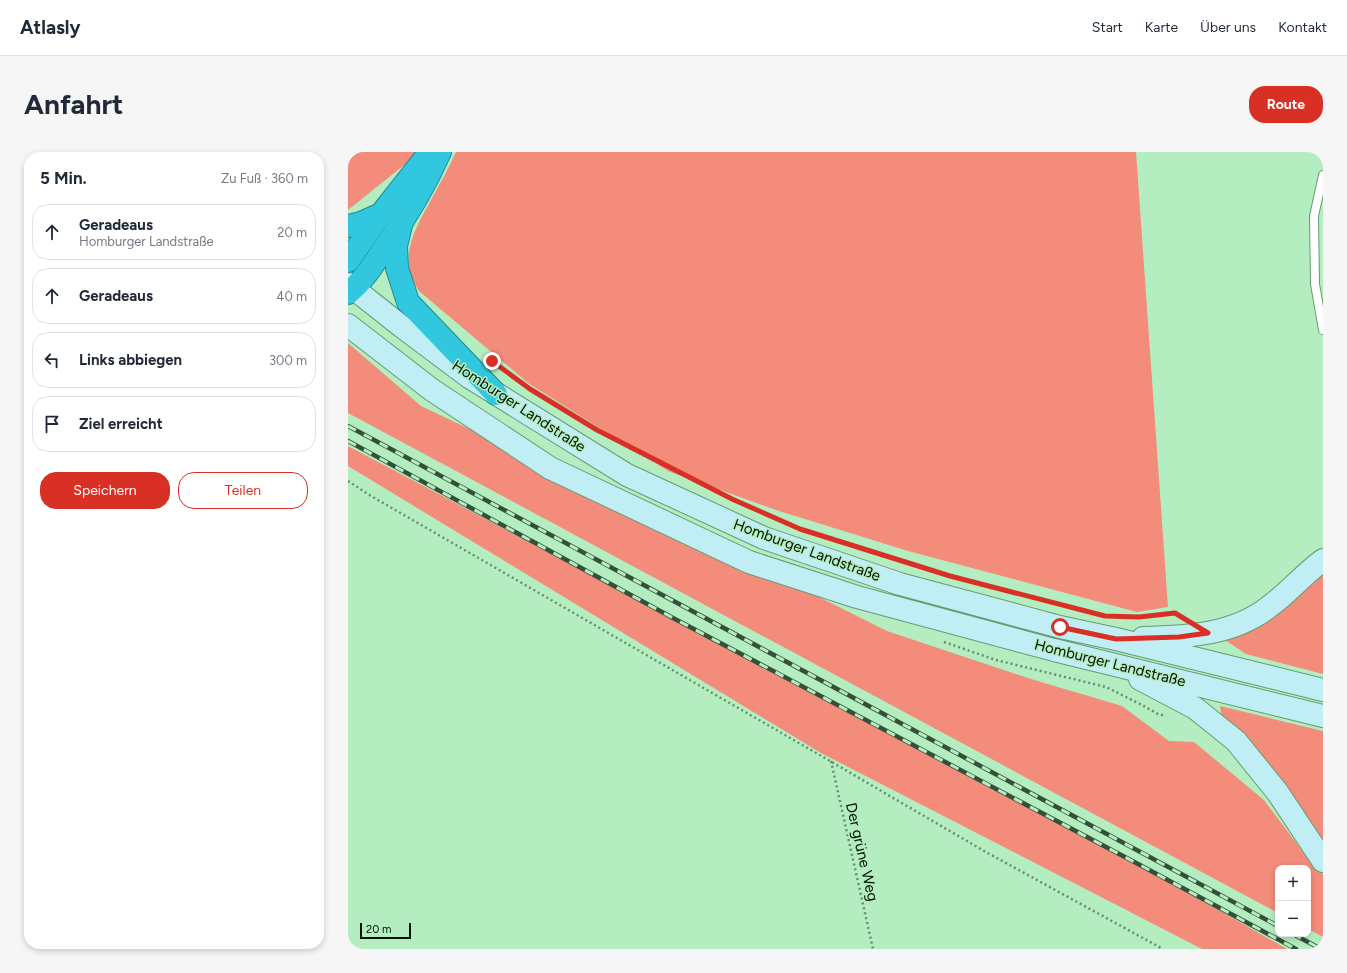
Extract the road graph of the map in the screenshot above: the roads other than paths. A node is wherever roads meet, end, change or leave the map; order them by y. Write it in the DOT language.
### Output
graph roads {
  1 [pos="430,152"];
  2 [pos="440,152"];
  3 [pos="1323,175"];
  4 [pos="381,214"];
  5 [pos="401,225"];
  6 [pos="348,226"];
  7 [pos="348,261"];
  8 [pos="350,288"];
  9 [pos="348,325"];
  10 [pos="1323,330"];
  11 [pos="496,394"];
  12 [pos="1323,560"];
  13 [pos="1116,639"];
  14 [pos="1111,664"];
  15 [pos="1323,690"];
  16 [pos="1323,716"];
  17 [pos="1323,861"];
  1 -- 4 [label="highway"];
  2 -- 5 [label="highway"];
  3 -- 10 [label="lane"];
  4 -- 6 [label="highway"];
  4 -- 7 [label="highway"];
  5 -- 8 [label="highway"];
  5 -- 11 [label="highway"];
  8 -- 11 [label="main road, Homburger Landstraße"];
  9 -- 14 [label="main road, Homburger Landstraße"];
  11 -- 13 [label="main road, Homburger Landstraße"];
  12 -- 13 [label="main road"];
  13 -- 15 [label="main road, Homburger Landstraße"];
  14 -- 16 [label="main road, Homburger Landstraße"];
  14 -- 17 [label="main road"];
}
